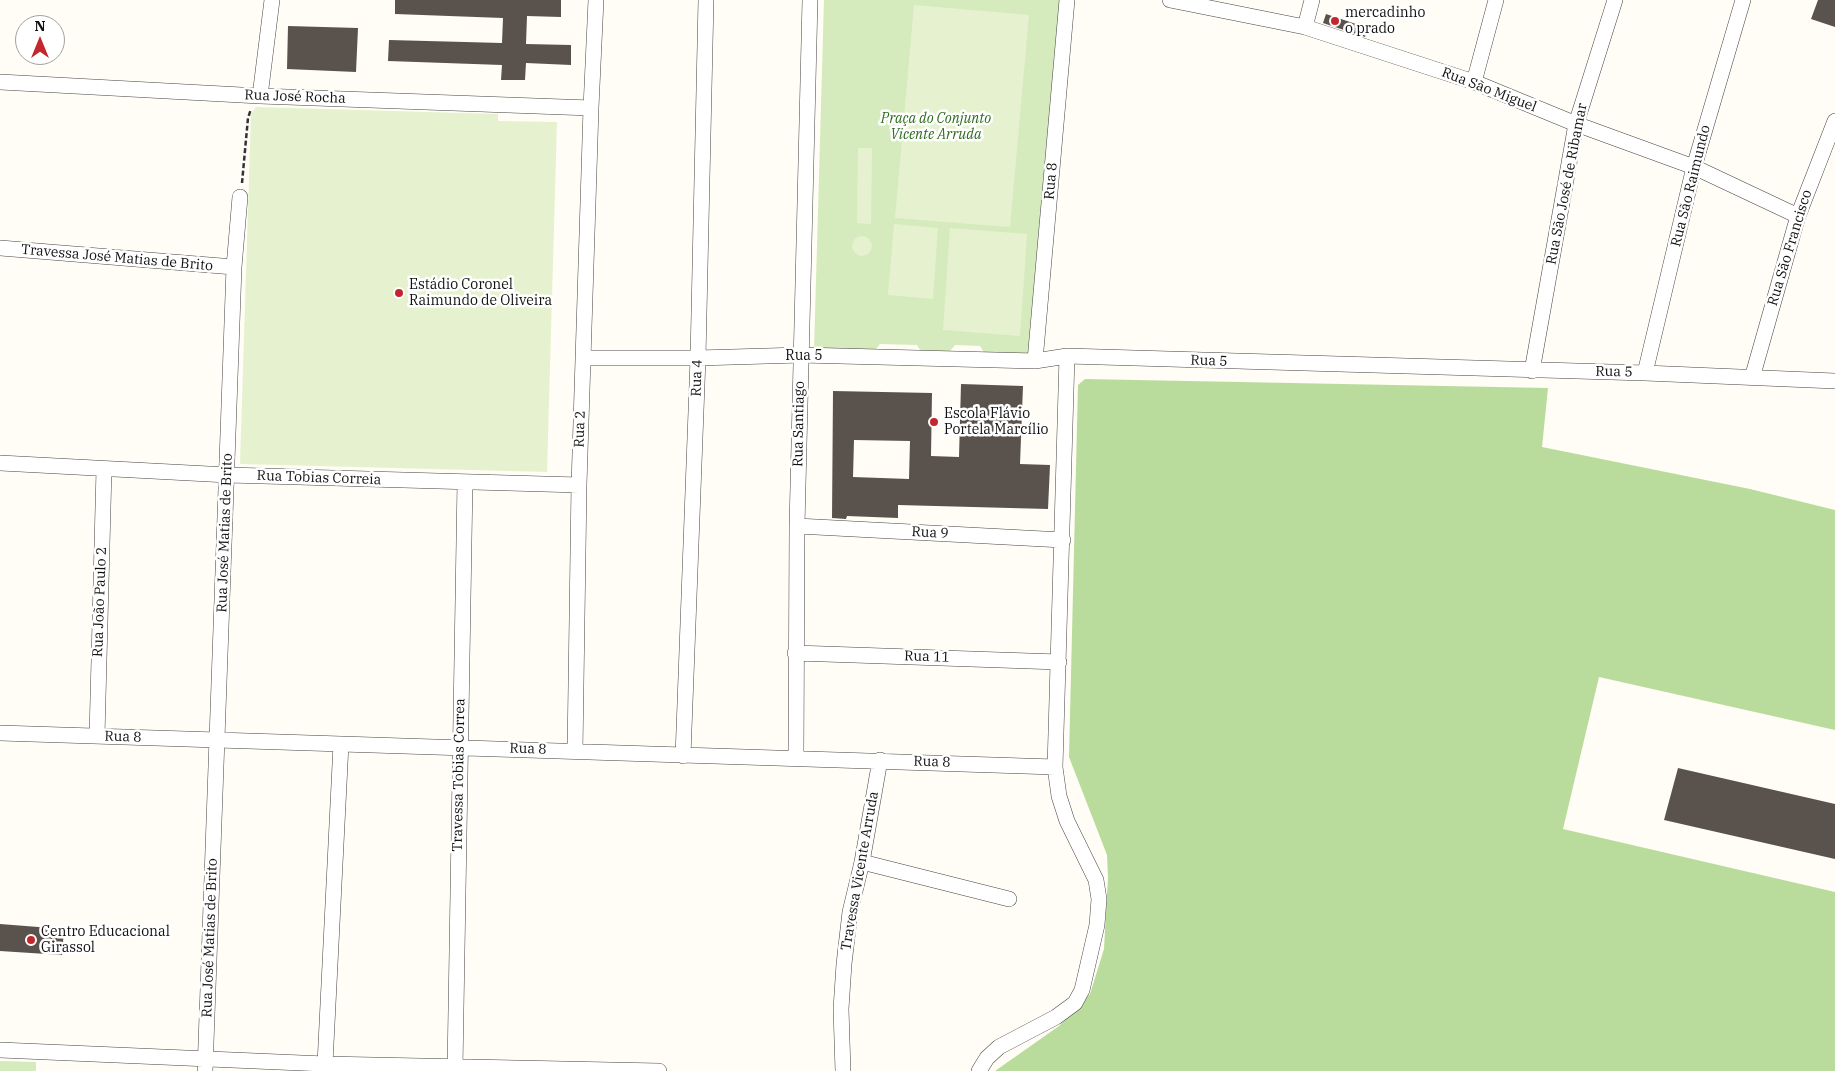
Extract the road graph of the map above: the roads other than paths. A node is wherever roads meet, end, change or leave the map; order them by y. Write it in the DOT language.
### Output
graph roads {
  1 [pos="272,0"];
  2 [pos="596,0"];
  3 [pos="706,0"];
  4 [pos="810,0"];
  5 [pos="1067,0"];
  6 [pos="1170,0"];
  7 [pos="1312,0"];
  8 [pos="1496,0"];
  9 [pos="1615,0"];
  10 [pos="1743,0"];
  11 [pos="1305,27"];
  12 [pos="0,82"];
  13 [pos="1474,82"];
  14 [pos="260,96"];
  15 [pos="591,108"];
  16 [pos="1835,122"];
  17 [pos="1576,124"];
  18 [pos="1694,167"];
  19 [pos="240,196"];
  20 [pos="1798,216"];
  21 [pos="0,248"];
  22 [pos="234,267"];
  23 [pos="801,356"];
  24 [pos="1067,356"];
  25 [pos="583,358"];
  26 [pos="698,358"];
  27 [pos="1035,361"];
  28 [pos="1532,371"];
  29 [pos="1646,373"];
  30 [pos="1752,378"];
  31 [pos="1835,381"];
  32 [pos="0,462"];
  33 [pos="104,469"];
  34 [pos="228,475"];
  35 [pos="465,482"];
  36 [pos="578,485"];
  37 [pos="797,526"];
  38 [pos="1063,540"];
  39 [pos="795,653"];
  40 [pos="1059,662"];
  41 [pos="0,733"];
  42 [pos="97,736"];
  43 [pos="216,740"];
  44 [pos="341,744"];
  45 [pos="459,748"];
  46 [pos="575,751"];
  47 [pos="683,756"];
  48 [pos="796,759"];
  49 [pos="880,760"];
  50 [pos="1055,767"];
  51 [pos="862,862"];
  52 [pos="1008,899"];
  53 [pos="0,1050"];
  54 [pos="326,1064"];
  55 [pos="206,1065"];
  56 [pos="455,1068"];
  57 [pos="659,1071"];
  58 [pos="843,1071"];
  59 [pos="979,1071"];
  1 -- 14 [label="street"];
  2 -- 15 [label="street, Rua 2"];
  3 -- 26 [label="street, Rua 4"];
  4 -- 23 [label="street, Rua Santiago"];
  5 -- 27 [label="street, Rua 8"];
  6 -- 11 [label="street, Rua São Miguel"];
  7 -- 11 [label="street"];
  8 -- 13 [label="street"];
  9 -- 17 [label="street, Rua São José de Ribamar"];
  10 -- 18 [label="street, Rua São Raimundo"];
  11 -- 13 [label="street, Rua São Miguel"];
  12 -- 14 [label="street, Rua José Rocha"];
  13 -- 17 [label="street, Rua São Miguel"];
  14 -- 15 [label="street, Rua José Rocha"];
  15 -- 25 [label="street, Rua 2"];
  16 -- 20 [label="street, Rua São Francisco"];
  17 -- 18 [label="street, Rua São Miguel"];
  17 -- 28 [label="street, Rua São José de Ribamar"];
  18 -- 20 [label="street, Rua São Miguel"];
  18 -- 29 [label="street, Rua São Raimundo"];
  19 -- 22 [label="street, Rua José Matias de Brito"];
  20 -- 30 [label="street, Rua São Francisco"];
  21 -- 22 [label="street, Travessa José Matias de Brito"];
  22 -- 34 [label="street, Rua José Matias de Brito"];
  23 -- 26 [label="street, Rua 5"];
  23 -- 27 [label="street, Rua 5"];
  23 -- 37 [label="street, Rua Santiago"];
  24 -- 27 [label="street, Rua 5"];
  24 -- 28 [label="street, Rua 5"];
  24 -- 38 [label="street"];
  25 -- 26 [label="street, Rua 5"];
  25 -- 36 [label="street, Rua 2"];
  26 -- 47 [label="street, Rua 4"];
  28 -- 29 [label="street, Rua 5"];
  29 -- 30 [label="street, Rua 5"];
  30 -- 31 [label="street, Rua 5"];
  32 -- 33 [label="street, Rua Tobias Correia"];
  33 -- 34 [label="street, Rua Tobias Correia"];
  33 -- 42 [label="street, Rua João Paulo 2"];
  34 -- 35 [label="street, Rua Tobias Correia"];
  34 -- 43 [label="street, Rua José Matias de Brito"];
  35 -- 36 [label="street, Rua Tobias Correia"];
  35 -- 45 [label="street, Travessa Tobias Correa"];
  36 -- 46 [label="street, Rua 2"];
  37 -- 38 [label="street, Rua 9"];
  37 -- 39 [label="street, Rua Santiago"];
  38 -- 40 [label="street"];
  39 -- 40 [label="street, Rua 11"];
  39 -- 48 [label="street, Rua Santiago"];
  40 -- 50 [label="street"];
  41 -- 42 [label="street, Rua 8"];
  42 -- 43 [label="street, Rua 8"];
  43 -- 44 [label="street, Rua 8"];
  43 -- 55 [label="street, Rua José Matias de Brito"];
  44 -- 45 [label="street, Rua 8"];
  44 -- 54 [label="street"];
  45 -- 46 [label="street, Rua 8"];
  45 -- 56 [label="street, Travessa Tobias Correa"];
  46 -- 47 [label="street, Rua 8"];
  47 -- 48 [label="street, Rua 8"];
  48 -- 49 [label="street, Rua 8"];
  49 -- 50 [label="street, Rua 8"];
  49 -- 51 [label="street, Travessa Vicente Arruda"];
  50 -- 59 [label="street"];
  51 -- 52 [label="street"];
  51 -- 58 [label="street, Travessa Vicente Arruda"];
  53 -- 55 [label="street"];
  54 -- 55 [label="street"];
  54 -- 56 [label="street"];
  56 -- 57 [label="street"];
}
